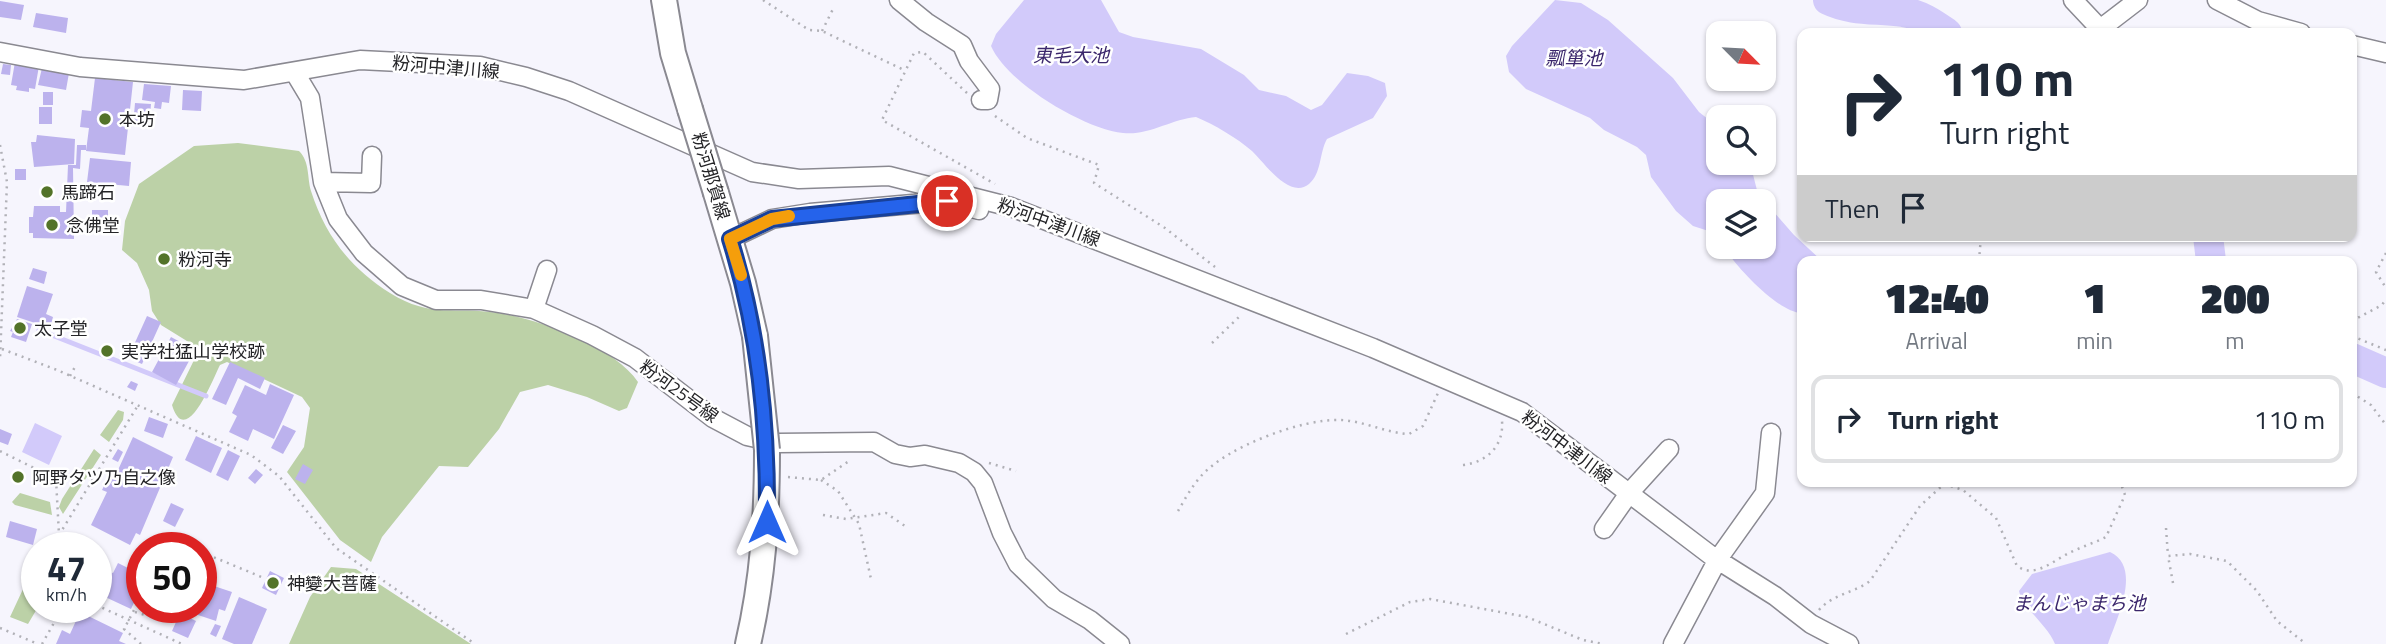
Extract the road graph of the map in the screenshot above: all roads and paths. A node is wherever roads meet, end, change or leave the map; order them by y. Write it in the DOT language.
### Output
graph roads {
  1 [pos="664,0"];
  2 [pos="763,0"];
  3 [pos="899,0"];
  4 [pos="2073,0"];
  5 [pos="2138,0"];
  6 [pos="2217,0"];
  7 [pos="834,7"];
  8 [pos="2096,28"];
  9 [pos="2104,28"];
  10 [pos="2283,28"];
  11 [pos="822,31"];
  12 [pos="2357,46"];
  13 [pos="0,52"];
  14 [pos="2386,53"];
  15 [pos="904,70"];
  16 [pos="295,73"];
  17 [pos="981,100"];
  18 [pos="0,145"];
  19 [pos="372,156"];
  20 [pos="323,182"];
  21 [pos="1008,206"];
  22 [pos="730,239"];
  23 [pos="2386,253"];
  24 [pos="547,270"];
  25 [pos="1224,276"];
  26 [pos="2386,288"];
  27 [pos="2386,299"];
  28 [pos="1248,300"];
  29 [pos="534,309"];
  30 [pos="2357,318"];
  31 [pos="2357,338"];
  32 [pos="1212,343"];
  33 [pos="2,349"];
  34 [pos="2386,350"];
  35 [pos="0,360"];
  36 [pos="76,365"];
  37 [pos="70,376"];
  38 [pos="1444,377"];
  39 [pos="1492,396"];
  40 [pos="2357,396"];
  41 [pos="137,407"];
  42 [pos="2386,425"];
  43 [pos="1772,433"];
  44 [pos="1669,449"];
  45 [pos="0,451"];
  46 [pos="853,458"];
  47 [pos="1463,465"];
  48 [pos="767,475"];
  49 [pos="821,480"];
  50 [pos="1941,487"];
  51 [pos="1954,487"];
  52 [pos="2122,487"];
  53 [pos="1630,492"];
  54 [pos="1178,511"];
  55 [pos="823,515"];
  56 [pos="856,518"];
  57 [pos="905,526"];
  58 [pos="2166,528"];
  59 [pos="1604,529"];
  60 [pos="59,532"];
  61 [pos="61,532"];
  62 [pos="2168,556"];
  63 [pos="217,559"];
  64 [pos="1718,559"];
  65 [pos="264,578"];
  66 [pos="872,579"];
  67 [pos="2173,583"];
  68 [pos="1808,622"];
  69 [pos="53,623"];
  70 [pos="127,623"];
  71 [pos="130,623"];
  72 [pos="0,628"];
  73 [pos="1346,634"];
  74 [pos="40,644"];
  75 [pos="141,644"];
  76 [pos="182,644"];
  77 [pos="475,644"];
  78 [pos="748,644"];
  79 [pos="1120,644"];
  80 [pos="1603,644"];
  81 [pos="1673,644"];
  82 [pos="1849,644"];
  83 [pos="2306,644"];
  1 -- 22 [label="main road, 粉河那賀線, bridge"];
  2 -- 11 [label="path"];
  3 -- 17 [label="street"];
  4 -- 8 [label="street"];
  5 -- 9 [label="street"];
  6 -- 10 [label="street"];
  7 -- 11 [label="path"];
  11 -- 15 [label="path"];
  12 -- 14 [label="street"];
  13 -- 16 [label="street, 粉河中津川線"];
  15 -- 17 [label="path"];
  15 -- 21 [label="path"];
  16 -- 20 [label="street, 粉河25号線"];
  16 -- 21 [label="street, 粉河中津川線"];
  17 -- 25 [label="path"];
  18 -- 33 [label="path"];
  19 -- 20 [label="street"];
  20 -- 29 [label="street, 粉河25号線"];
  21 -- 22 [label="street"];
  21 -- 28 [label="street, 粉河中津川線"];
  22 -- 48 [label="main road, 粉河那賀線, bridge"];
  23 -- 26 [label="path"];
  24 -- 29 [label="street"];
  27 -- 30 [label="path"];
  28 -- 32 [label="path"];
  28 -- 38 [label="street, 粉河中津川線"];
  29 -- 79 [label="street, 粉河25号線"];
  31 -- 34 [label="path"];
  33 -- 35 [label="path"];
  33 -- 37 [label="path"];
  36 -- 37 [label="path"];
  37 -- 41 [label="path"];
  38 -- 39 [label="street, 粉河中津川線"];
  38 -- 54 [label="path"];
  39 -- 47 [label="path"];
  39 -- 53 [label="street, 粉河中津川線"];
  40 -- 42 [label="path"];
  41 -- 61 [label="path"];
  41 -- 77 [label="path"];
  43 -- 64 [label="street"];
  44 -- 53 [label="street"];
  45 -- 60 [label="path"];
  46 -- 49 [label="path"];
  48 -- 49 [label="path"];
  48 -- 78 [label="main road, 粉河那賀線"];
  49 -- 56 [label="path"];
  50 -- 68 [label="path"];
  51 -- 52 [label="path"];
  53 -- 59 [label="street"];
  53 -- 64 [label="street, 粉河中津川線"];
  55 -- 56 [label="path"];
  56 -- 57 [label="path"];
  56 -- 66 [label="path"];
  58 -- 62 [label="path"];
  62 -- 67 [label="path"];
  62 -- 83 [label="path"];
  63 -- 65 [label="path"];
  64 -- 68 [label="street, 粉河中津川線"];
  64 -- 81 [label="street"];
  68 -- 82 [label="street, 粉河中津川線"];
  69 -- 74 [label="path"];
  70 -- 75 [label="path"];
  71 -- 76 [label="path"];
  72 -- 74 [label="path"];
  73 -- 80 [label="path"];
}
